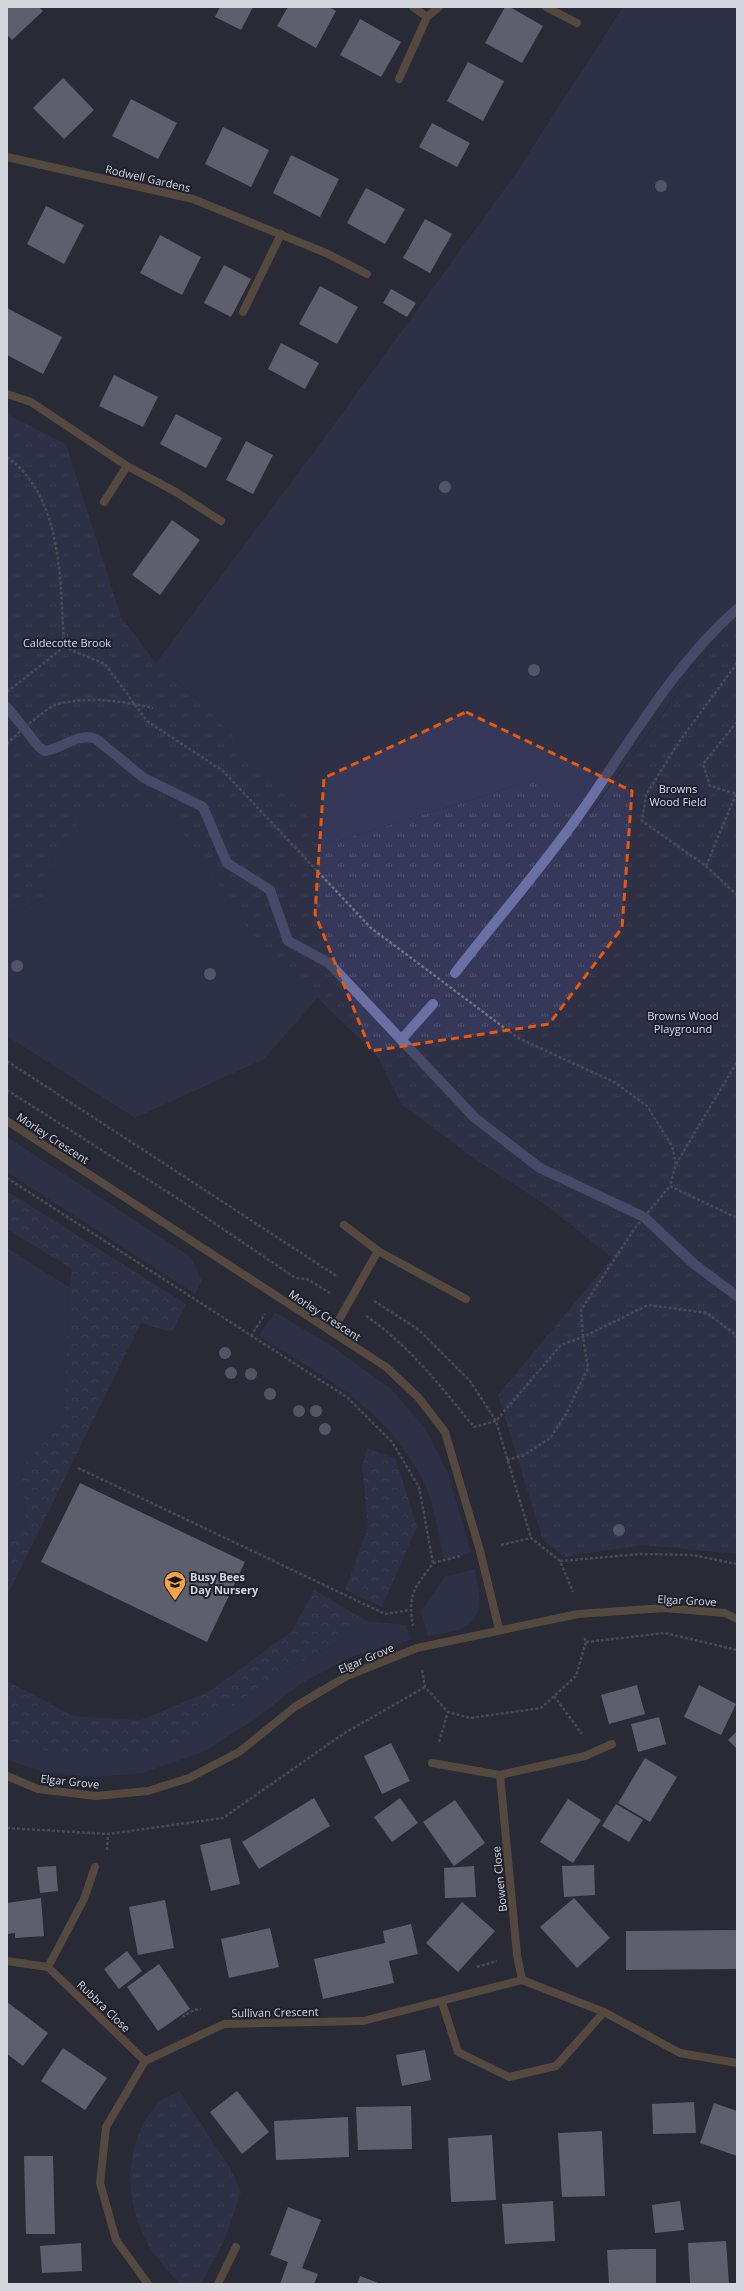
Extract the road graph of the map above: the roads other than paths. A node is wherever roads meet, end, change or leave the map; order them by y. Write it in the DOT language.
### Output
graph roads {
  1 [pos="413,7"];
  2 [pos="439,7"];
  3 [pos="546,7"];
  4 [pos="427,17"];
  5 [pos="577,23"];
  6 [pos="399,78"];
  7 [pos="7,158"];
  8 [pos="281,234"];
  9 [pos="367,274"];
  10 [pos="243,312"];
  11 [pos="7,394"];
  12 [pos="127,466"];
  13 [pos="104,502"];
  14 [pos="221,522"];
  15 [pos="7,1121"];
  16 [pos="344,1226"];
  17 [pos="378,1251"];
  18 [pos="466,1299"];
  19 [pos="332,1332"];
  20 [pos="737,1619"];
  21 [pos="499,1629"];
  22 [pos="612,1744"];
  23 [pos="432,1763"];
  24 [pos="500,1775"];
  25 [pos="7,1776"];
  26 [pos="95,1867"];
  27 [pos="7,1961"];
  28 [pos="48,1966"];
  29 [pos="522,1980"];
  30 [pos="442,2002"];
  31 [pos="604,2012"];
  32 [pos="145,2061"];
  33 [pos="737,2063"];
  34 [pos="236,2247"];
  35 [pos="148,2284"];
  36 [pos="218,2284"];
  1 -- 4 [label="street"];
  2 -- 4 [label="street"];
  3 -- 5 [label="street"];
  4 -- 6 [label="street"];
  7 -- 8 [label="street, Rodwell Gardens"];
  8 -- 9 [label="street, Rodwell Gardens"];
  8 -- 10 [label="street"];
  11 -- 12 [label="street"];
  12 -- 13 [label="street"];
  12 -- 14 [label="street"];
  15 -- 19 [label="street, Morley Crescent"];
  16 -- 17 [label="street"];
  17 -- 18 [label="street"];
  17 -- 19 [label="street"];
  19 -- 21 [label="street, Morley Crescent"];
  20 -- 21 [label="street, Elgar Grove"];
  21 -- 25 [label="street, Elgar Grove"];
  22 -- 24 [label="street"];
  23 -- 24 [label="street"];
  24 -- 29 [label="street, Bowen Close"];
  26 -- 28 [label="street"];
  27 -- 28 [label="street"];
  28 -- 32 [label="street, Rubbra Close"];
  29 -- 30 [label="street, Sullivan Crescent"];
  29 -- 31 [label="street"];
  30 -- 31 [label="street"];
  30 -- 32 [label="street, Sullivan Crescent"];
  31 -- 33 [label="street"];
  32 -- 35 [label="street"];
  34 -- 36 [label="street"];
}
